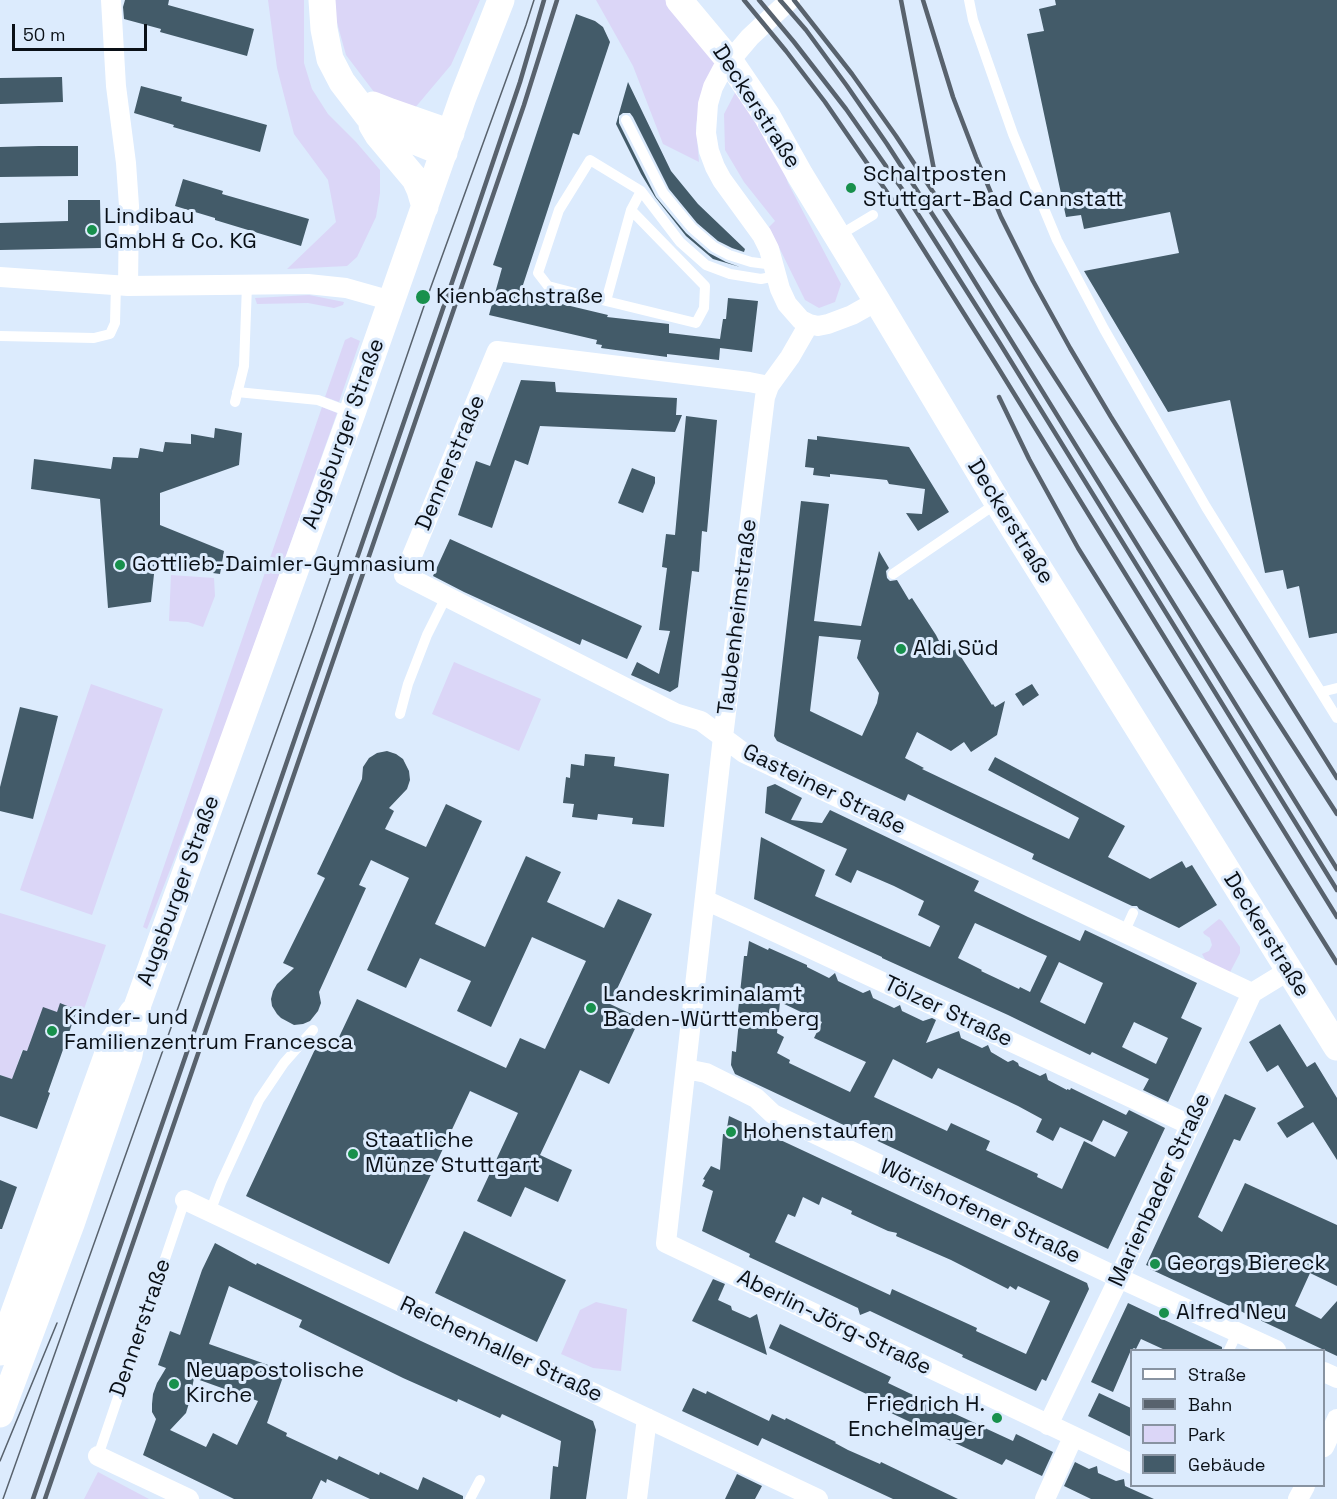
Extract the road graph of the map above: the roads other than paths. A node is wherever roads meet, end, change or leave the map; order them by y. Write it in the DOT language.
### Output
graph roads {
  1 [pos="111,0"];
  2 [pos="322,0"];
  3 [pos="501,0"];
  4 [pos="790,0"];
  5 [pos="969,0"];
  6 [pos="686,8"];
  7 [pos="361,107"];
  8 [pos="626,120"];
  9 [pos="448,142"];
  10 [pos="641,191"];
  11 [pos="425,207"];
  12 [pos="631,210"];
  13 [pos="873,215"];
  14 [pos="838,236"];
  15 [pos="775,271"];
  16 [pos="0,277"];
  17 [pos="122,285"];
  18 [pos="247,285"];
  19 [pos="392,301"];
  20 [pos="606,301"];
  21 [pos="877,301"];
  22 [pos="808,324"];
  23 [pos="0,336"];
  24 [pos="769,386"];
  25 [pos="352,413"];
  26 [pos="998,503"];
  27 [pos="893,574"];
  28 [pos="404,575"];
  29 [pos="446,597"];
  30 [pos="1337,688"];
  31 [pos="1321,692"];
  32 [pos="400,714"];
  33 [pos="1337,718"];
  34 [pos="723,737"];
  35 [pos="705,900"];
  36 [pos="1133,913"];
  37 [pos="1124,933"];
  38 [pos="1288,970"];
  39 [pos="1252,993"];
  40 [pos="138,1004"];
  41 [pos="313,1030"];
  42 [pos="1337,1047"];
  43 [pos="687,1069"];
  44 [pos="1190,1125"];
  45 [pos="184,1200"];
  46 [pos="210,1212"];
  47 [pos="666,1242"];
  48 [pos="1119,1278"];
  49 [pos="1233,1341"];
  50 [pos="1271,1349"];
  51 [pos="0,1352"];
  52 [pos="0,1414"];
  53 [pos="647,1418"];
  54 [pos="1337,1419"];
  55 [pos="1048,1425"];
  56 [pos="1073,1437"];
  57 [pos="1325,1443"];
  58 [pos="98,1456"];
  59 [pos="1130,1464"];
  60 [pos="480,1480"];
  61 [pos="189,1499"];
  62 [pos="470,1499"];
  63 [pos="637,1499"];
  64 [pos="818,1499"];
  65 [pos="1045,1499"];
  1 -- 17 [label="street"];
  2 -- 7 [label="main road"];
  3 -- 9 [label="main road, Augsburger Straße"];
  4 -- 15 [label="street"];
  5 -- 31 [label="lane"];
  6 -- 14 [label="main road, Deckerstraße"];
  7 -- 9 [label="main road"];
  7 -- 11 [label="main road"];
  8 -- 15 [label="lane"];
  9 -- 11 [label="main road, Augsburger Straße"];
  10 -- 12 [label="lane"];
  10 -- 15 [label="lane"];
  10 -- 20 [label="lane"];
  11 -- 19 [label="main road, Augsburger Straße"];
  12 -- 20 [label="lane"];
  12 -- 20 [label="lane"];
  13 -- 14 [label="lane"];
  14 -- 21 [label="main road, Deckerstraße"];
  15 -- 22 [label="street"];
  16 -- 17 [label="street"];
  17 -- 18 [label="street"];
  17 -- 23 [label="lane"];
  18 -- 19 [label="street"];
  18 -- 25 [label="lane"];
  19 -- 25 [label="main road, Augsburger Straße"];
  21 -- 22 [label="street"];
  21 -- 26 [label="main road, Deckerstraße"];
  22 -- 24 [label="street"];
  24 -- 28 [label="street, Dennerstraße"];
  24 -- 34 [label="street, Taubenheimstraße"];
  25 -- 40 [label="main road, Augsburger Straße"];
  26 -- 27 [label="lane"];
  26 -- 38 [label="main road, Deckerstraße"];
  28 -- 29 [label="street, Gasteiner Straße"];
  29 -- 32 [label="lane"];
  29 -- 34 [label="street, Gasteiner Straße"];
  30 -- 31 [label="lane"];
  31 -- 33 [label="lane"];
  34 -- 35 [label="street, Taubenheimstraße"];
  34 -- 37 [label="street, Gasteiner Straße"];
  35 -- 43 [label="street, Taubenheimstraße"];
  35 -- 44 [label="street, Tölzer Straße"];
  36 -- 37 [label="lane"];
  37 -- 39 [label="street, Gasteiner Straße"];
  38 -- 39 [label="street"];
  38 -- 42 [label="main road, Deckerstraße"];
  39 -- 44 [label="street, Marienbader Straße"];
  40 -- 51 [label="main road, Augsburger Straße"];
  40 -- 52 [label="main road, Augsburger Straße"];
  41 -- 46 [label="lane"];
  43 -- 47 [label="street, Taubenheimstraße"];
  43 -- 48 [label="street, Wörishofener Straße"];
  44 -- 48 [label="street, Marienbader Straße"];
  45 -- 46 [label="street, Reichenhaller Straße"];
  45 -- 58 [label="lane, Dennerstraße"];
  46 -- 53 [label="street, Reichenhaller Straße"];
  47 -- 55 [label="street, Aberlin-Jörg-Straße"];
  48 -- 49 [label="street, Wörishofener Straße"];
  48 -- 55 [label="street, Marienbader Straße"];
  49 -- 50 [label="street, Wörishofener Straße"];
  53 -- 63 [label="street"];
  53 -- 64 [label="street, Reichenhaller Straße"];
  54 -- 57 [label="street"];
  55 -- 56 [label="street, Aberlin-Jörg-Straße"];
  56 -- 59 [label="street, Aberlin-Jörg-Straße"];
  56 -- 65 [label="street"];
  58 -- 61 [label="street"];
  60 -- 62 [label="lane"];
}
